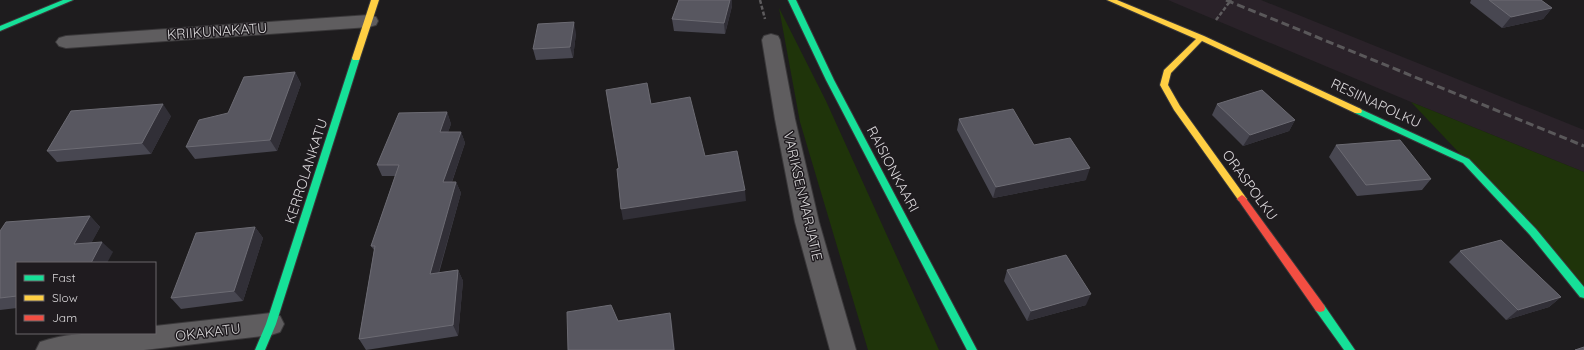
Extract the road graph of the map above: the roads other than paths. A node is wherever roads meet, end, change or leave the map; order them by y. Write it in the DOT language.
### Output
graph roads {
  1 [pos="69,0"];
  2 [pos="375,0"];
  3 [pos="792,0"];
  4 [pos="1111,0"];
  5 [pos="368,21"];
  6 [pos="0,29"];
  7 [pos="1201,38"];
  8 [pos="771,40"];
  9 [pos="66,42"];
  10 [pos="1584,294"];
  11 [pos="271,324"];
  12 [pos="49,350"];
  13 [pos="260,350"];
  14 [pos="843,350"];
  15 [pos="972,350"];
  16 [pos="1350,350"];
  1 -- 6 [label="street"];
  2 -- 5 [label="street, KERROLANKATU"];
  3 -- 15 [label="street, RAISIONKAARI"];
  4 -- 7 [label="street, RESIINAPOLKU"];
  5 -- 9 [label="street, KRIIKUNAKATU"];
  5 -- 11 [label="street, KERROLANKATU"];
  7 -- 10 [label="street, RESIINAPOLKU"];
  7 -- 16 [label="street, ORASPOLKU"];
  8 -- 14 [label="street, VARIKSENMARJATIE"];
  11 -- 12 [label="street, OKAKATU"];
  11 -- 13 [label="street, KERROLANKATU"];
}
